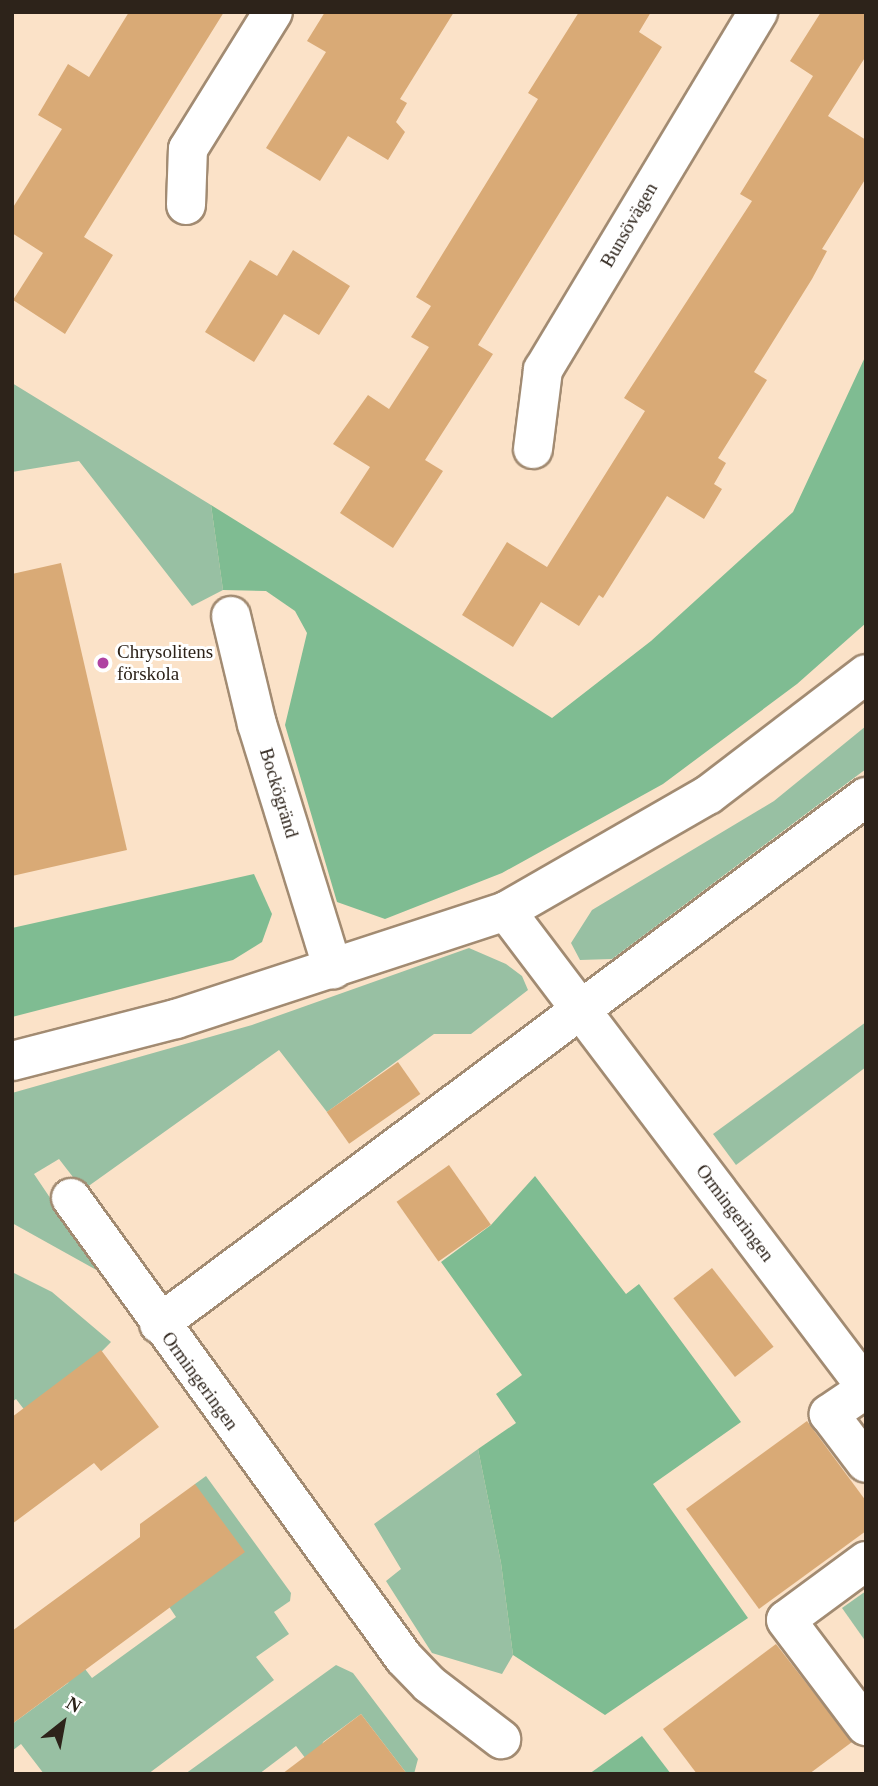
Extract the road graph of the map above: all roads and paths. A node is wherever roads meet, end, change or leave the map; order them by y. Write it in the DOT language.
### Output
graph roads {
  1 [pos="273,12"];
  2 [pos="758,12"];
  3 [pos="186,205"];
  4 [pos="533,449"];
  5 [pos="231,616"];
  6 [pos="866,674"];
  7 [pos="866,797"];
  8 [pos="506,911"];
  9 [pos="333,969"];
  10 [pos="579,1007"];
  11 [pos="12,1061"];
  12 [pos="71,1198"];
  13 [pos="159,1324"];
  14 [pos="866,1388"];
  15 [pos="866,1463"];
  16 [pos="866,1562"];
  17 [pos="862,1713"];
  18 [pos="501,1739"];
  1 -- 3 [label="street"];
  2 -- 4 [label="street, Bunsövägen"];
  5 -- 9 [label="street, Bockögränd"];
  6 -- 8 [label="street"];
  7 -- 10 [label="street, Ormingeringen"];
  8 -- 9 [label="street"];
  8 -- 10 [label="street, Ormingeringen"];
  9 -- 11 [label="street"];
  10 -- 13 [label="street, Ormingeringen"];
  10 -- 14 [label="street, Ormingeringen"];
  12 -- 13 [label="street"];
  13 -- 18 [label="street, Ormingeringen"];
  14 -- 15 [label="street, Ormingeringen"];
  16 -- 17 [label="street"];
}
